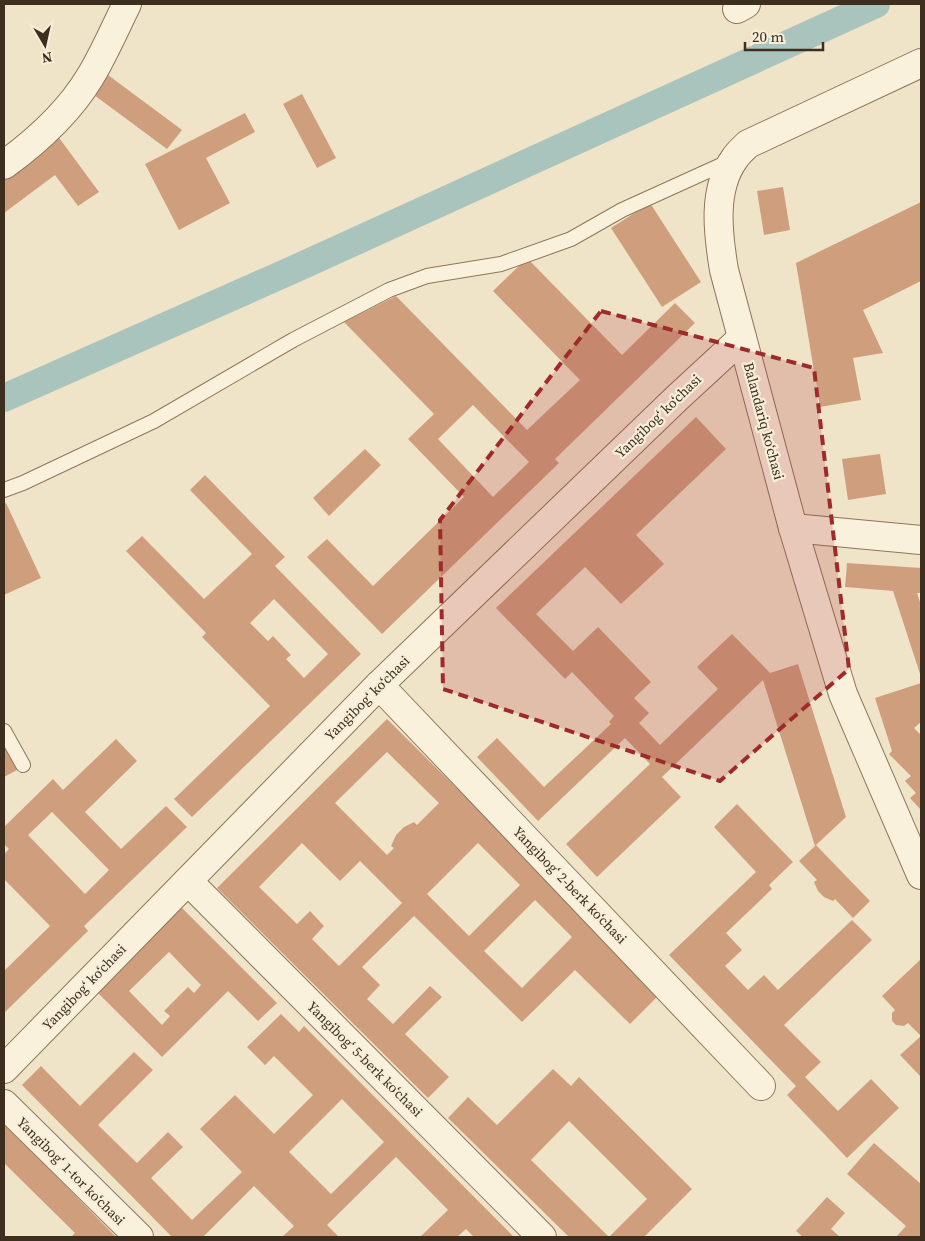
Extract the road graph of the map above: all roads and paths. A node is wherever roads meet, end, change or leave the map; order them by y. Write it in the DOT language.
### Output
graph roads {
  1 [pos="127,4"];
  2 [pos="921,63"];
  3 [pos="734,159"];
  4 [pos="4,164"];
  5 [pos="742,338"];
  6 [pos="4,490"];
  7 [pos="793,528"];
  8 [pos="921,540"];
  9 [pos="379,685"];
  10 [pos="4,731"];
  11 [pos="23,765"];
  12 [pos="921,875"];
  13 [pos="188,881"];
  14 [pos="4,1069"];
  15 [pos="762,1086"];
  16 [pos="4,1104"];
  17 [pos="139,1237"];
  18 [pos="542,1237"];
  1 -- 4 [label="street"];
  2 -- 3 [label="street, Balandariq koʻchasi"];
  3 -- 5 [label="street, Balandariq koʻchasi"];
  3 -- 6 [label="lane"];
  5 -- 7 [label="street, Balandariq koʻchasi"];
  5 -- 9 [label="street, Yangibogʻ koʻchasi"];
  7 -- 8 [label="street"];
  7 -- 12 [label="street, Balandariq koʻchasi"];
  9 -- 13 [label="street, Yangibogʻ koʻchasi"];
  9 -- 15 [label="street, Yangibogʻ 2-berk koʻchasi"];
  10 -- 11 [label="lane"];
  13 -- 14 [label="street, Yangibogʻ koʻchasi"];
  13 -- 18 [label="street, Yangibogʻ 5-berk koʻchasi"];
  16 -- 17 [label="street, Yangibogʻ 1-tor koʻchasi"];
}
